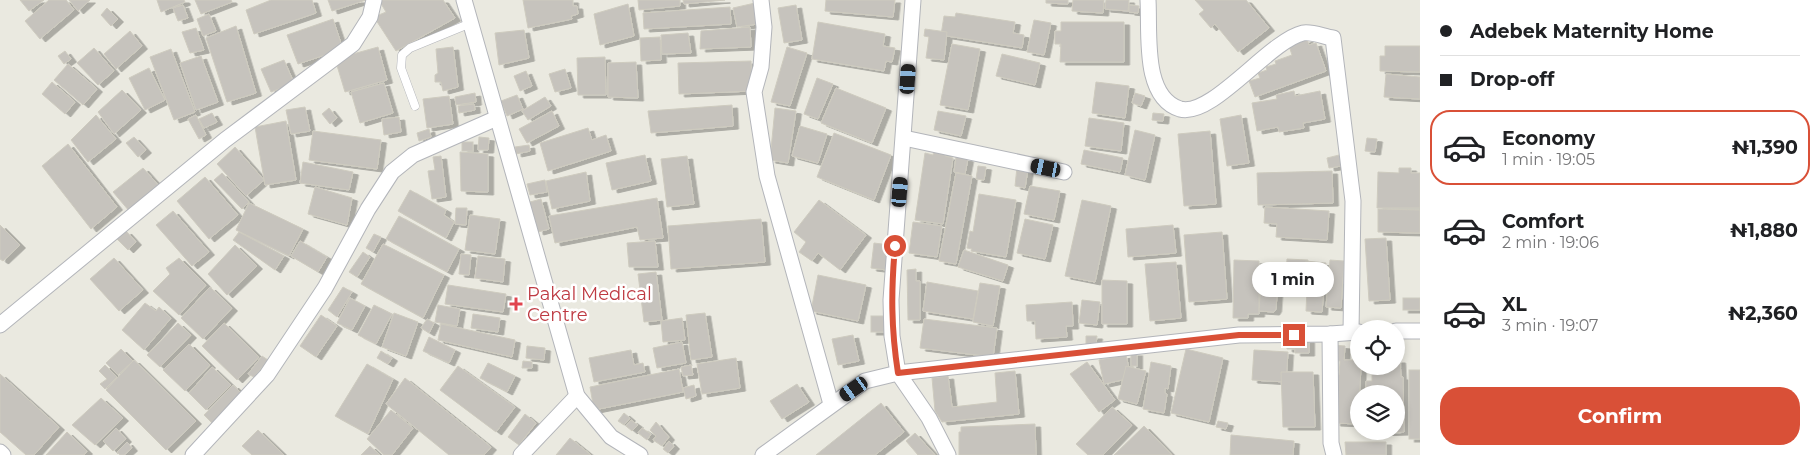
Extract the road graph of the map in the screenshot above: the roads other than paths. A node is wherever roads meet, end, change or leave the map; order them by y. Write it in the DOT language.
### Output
graph roads {
  1 [pos="374,0"];
  2 [pos="464,0"];
  3 [pos="761,0"];
  4 [pos="913,0"];
  5 [pos="1148,0"];
  6 [pos="471,23"];
  7 [pos="415,106"];
  8 [pos="496,118"];
  9 [pos="904,138"];
  10 [pos="1064,172"];
  11 [pos="1355,320"];
  12 [pos="0,325"];
  13 [pos="1405,331"];
  14 [pos="1420,331"];
  15 [pos="1350,332"];
  16 [pos="1330,334"];
  17 [pos="898,373"];
  18 [pos="578,396"];
  19 [pos="831,404"];
  20 [pos="0,452"];
  21 [pos="3,455"];
  22 [pos="193,455"];
  23 [pos="520,455"];
  24 [pos="640,455"];
  25 [pos="763,455"];
  26 [pos="948,455"];
  27 [pos="1334,455"];
  1 -- 12 [label="street"];
  2 -- 6 [label="street"];
  3 -- 19 [label="street"];
  4 -- 9 [label="street"];
  5 -- 11 [label="street"];
  6 -- 7 [label="lane"];
  6 -- 8 [label="street"];
  8 -- 18 [label="street"];
  8 -- 22 [label="street"];
  9 -- 10 [label="street"];
  9 -- 17 [label="street"];
  13 -- 14 [label="street"];
  15 -- 16 [label="street"];
  16 -- 17 [label="street"];
  16 -- 27 [label="street"];
  17 -- 19 [label="street"];
  17 -- 26 [label="street"];
  18 -- 23 [label="street"];
  18 -- 24 [label="street"];
  19 -- 25 [label="street"];
  20 -- 21 [label="street"];
}
